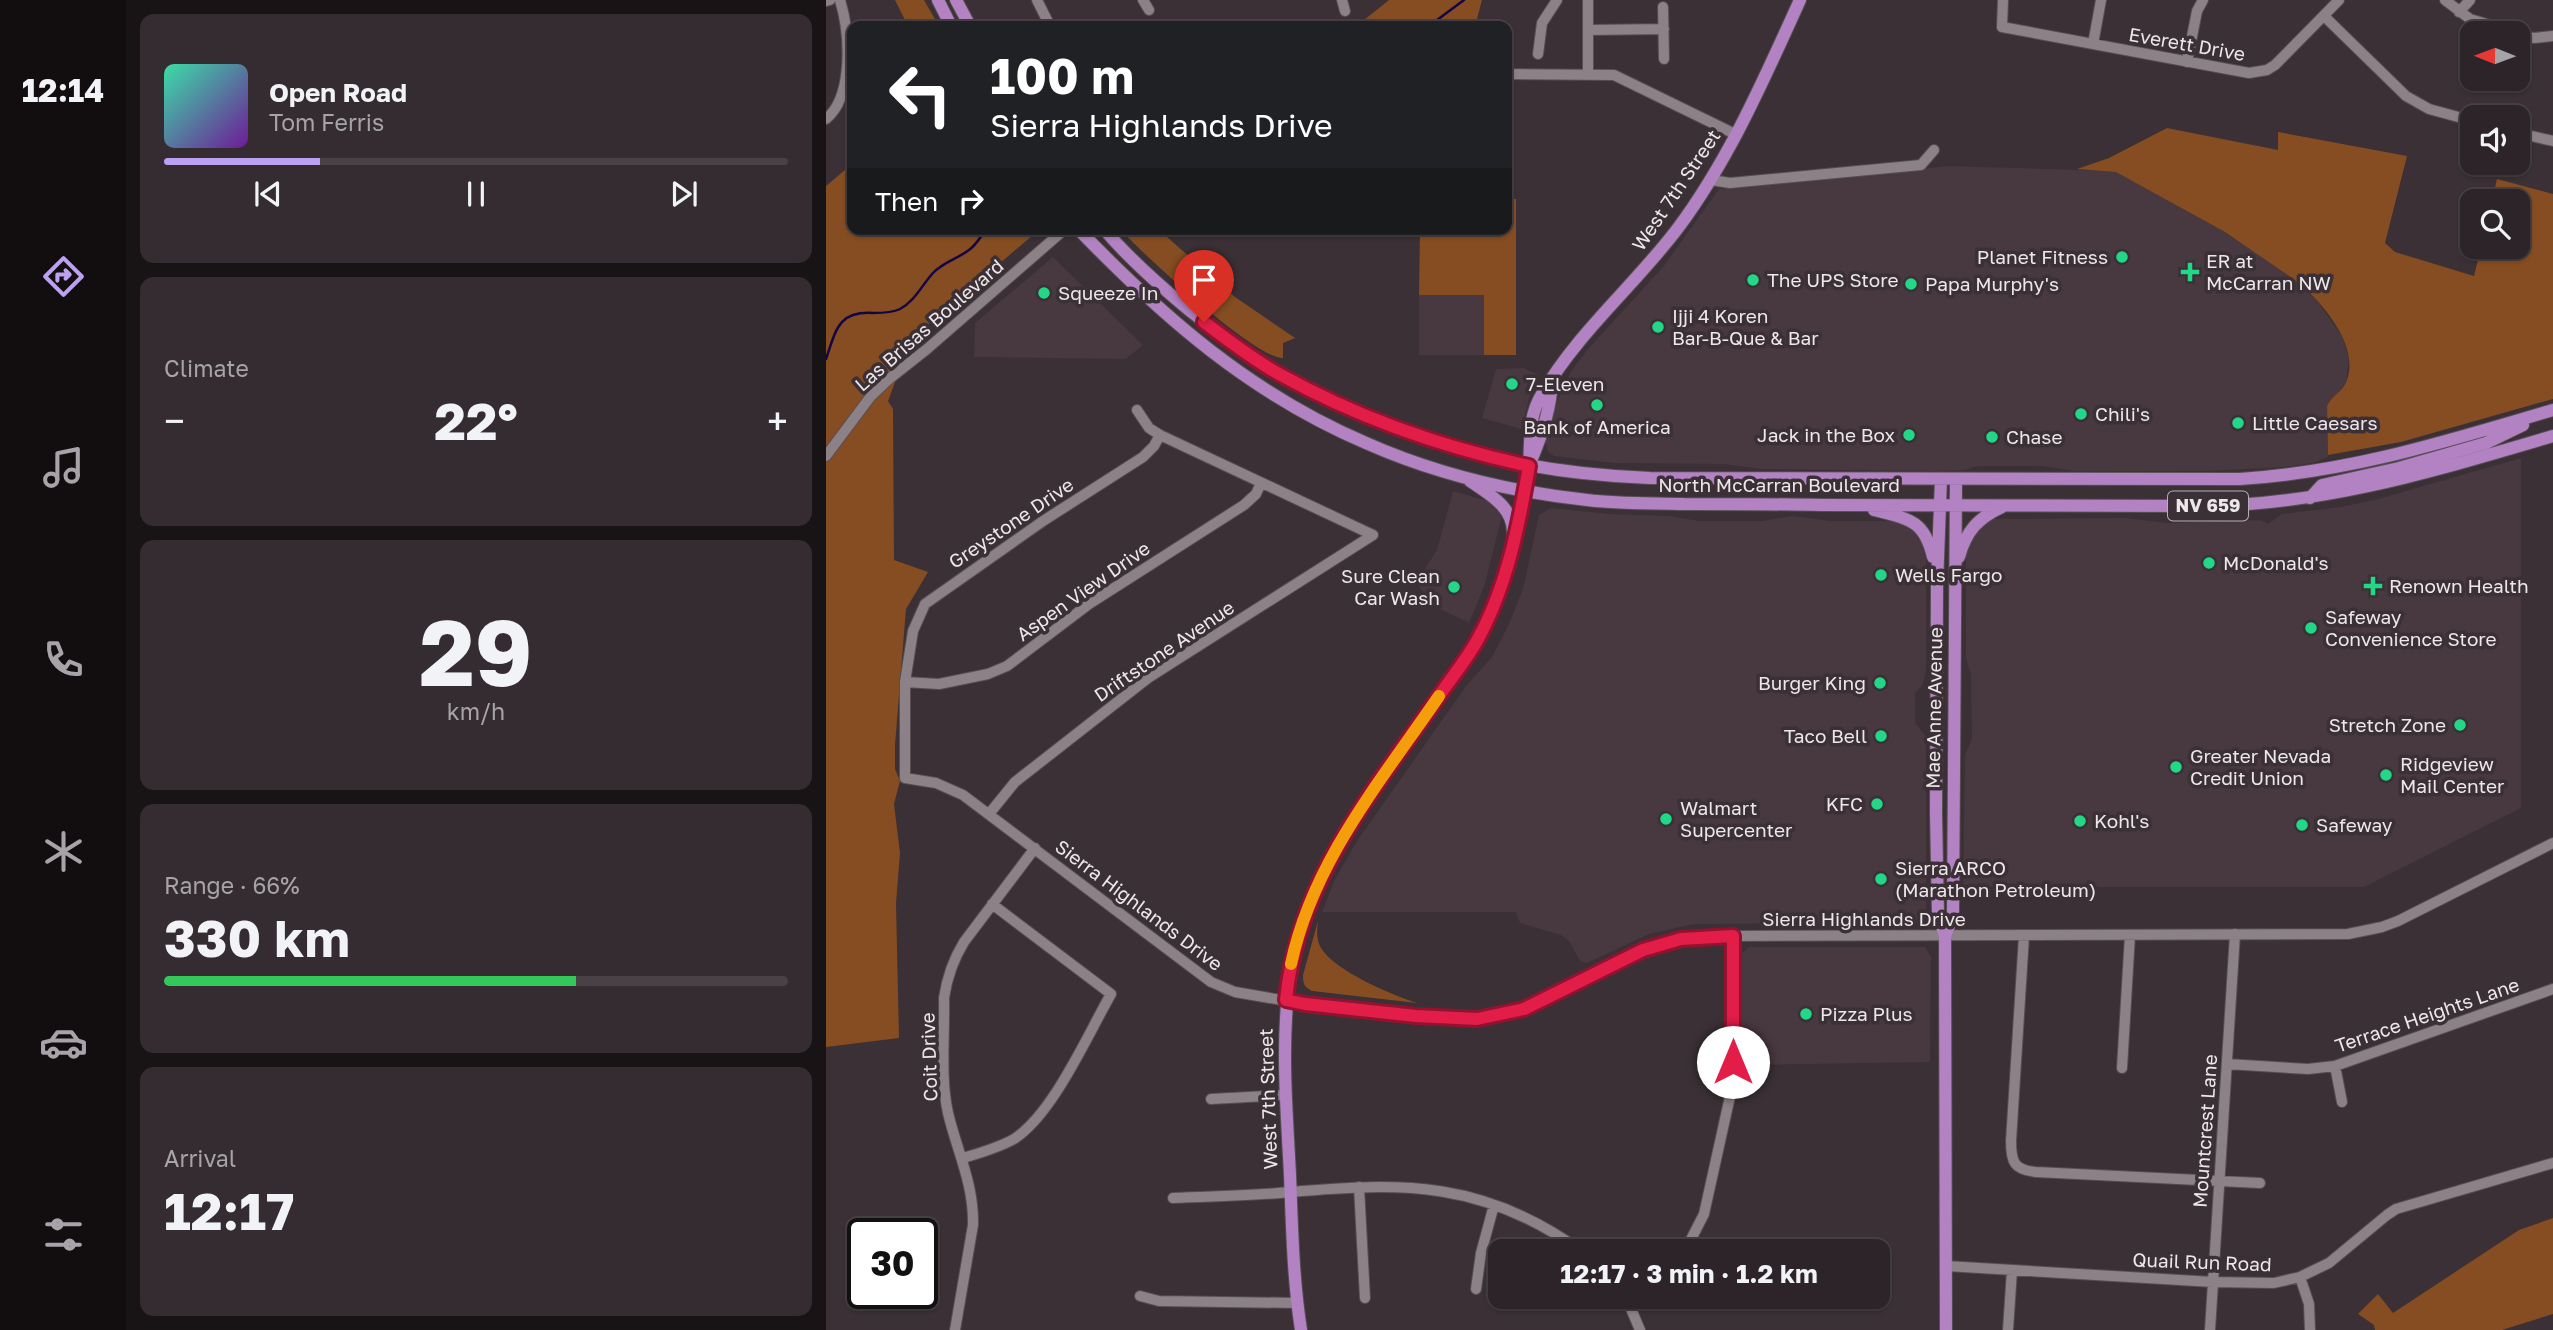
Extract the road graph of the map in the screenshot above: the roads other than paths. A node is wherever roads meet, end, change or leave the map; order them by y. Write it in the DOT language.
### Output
graph roads {
  1 [pos="840,0"];
  2 [pos="938,0"];
  3 [pos="956,0"];
  4 [pos="1037,0"];
  5 [pos="1557,0"];
  6 [pos="1588,0"];
  7 [pos="1801,0"];
  8 [pos="2003,0"];
  9 [pos="2101,0"];
  10 [pos="2203,0"];
  11 [pos="2339,0"];
  12 [pos="2445,0"];
  13 [pos="2470,0"];
  14 [pos="1663,7"];
  15 [pos="2459,12"];
  16 [pos="2324,16"];
  17 [pos="948,21"];
  18 [pos="967,21"];
  19 [pos="1048,21"];
  20 [pos="2476,21"];
  21 [pos="1664,29"];
  22 [pos="1588,30"];
  23 [pos="2552,36"];
  24 [pos="2530,37"];
  25 [pos="2093,44"];
  26 [pos="847,48"];
  27 [pos="1538,54"];
  28 [pos="1664,59"];
  29 [pos="2187,62"];
  30 [pos="1512,74"];
  31 [pos="1588,74"];
  32 [pos="847,92"];
  33 [pos="2460,117"];
  34 [pos="826,119"];
  35 [pos="1737,135"];
  36 [pos="2530,136"];
  37 [pos="2553,141"];
  38 [pos="1934,150"];
  39 [pos="1710,180"];
  40 [pos="1058,235"];
  41 [pos="1084,235"];
  42 [pos="1110,235"];
  43 [pos="1137,410"];
  44 [pos="2547,412"];
  45 [pos="1160,435"];
  46 [pos="2553,436"];
  47 [pos="826,456"];
  48 [pos="1529,466"];
  49 [pos="1463,477"];
  50 [pos="1956,479"];
  51 [pos="1941,480"];
  52 [pos="1261,483"];
  53 [pos="1525,491"];
  54 [pos="2310,498"];
  55 [pos="1855,505"];
  56 [pos="1939,505"];
  57 [pos="1956,505"];
  58 [pos="2028,505"];
  59 [pos="1513,545"];
  60 [pos="1955,570"];
  61 [pos="1937,585"];
  62 [pos="905,682"];
  63 [pos="905,778"];
  64 [pos="989,814"];
  65 [pos="2553,843"];
  66 [pos="1035,848"];
  67 [pos="992,904"];
  68 [pos="2235,934"];
  69 [pos="2130,935"];
  70 [pos="1733,936"];
  71 [pos="1945,936"];
  72 [pos="2024,936"];
  73 [pos="2553,989"];
  74 [pos="1286,1000"];
  75 [pos="2227,1064"];
  76 [pos="2335,1066"];
  77 [pos="2122,1068"];
  78 [pos="1286,1095"];
  79 [pos="1211,1099"];
  80 [pos="2343,1102"];
  81 [pos="962,1158"];
  82 [pos="2553,1163"];
  83 [pos="2220,1181"];
  84 [pos="2260,1183"];
  85 [pos="1359,1187"];
  86 [pos="1291,1192"];
  87 [pos="1173,1198"];
  88 [pos="1494,1205"];
  89 [pos="1563,1239"];
  90 [pos="1691,1239"];
  91 [pos="1946,1266"];
  92 [pos="2012,1270"];
  93 [pos="2300,1277"];
  94 [pos="2213,1282"];
  95 [pos="1476,1289"];
  96 [pos="1140,1296"];
  97 [pos="1365,1298"];
  98 [pos="1297,1303"];
  99 [pos="1631,1309"];
  100 [pos="955,1330"];
  101 [pos="1301,1330"];
  102 [pos="1640,1330"];
  103 [pos="1946,1330"];
  104 [pos="2008,1330"];
  105 [pos="2210,1330"];
  106 [pos="2310,1330"];
  1 -- 26 [label="street"];
  2 -- 17 [label="main road"];
  3 -- 18 [label="main road"];
  4 -- 19 [label="street"];
  5 -- 27 [label="street"];
  6 -- 22 [label="street"];
  7 -- 35 [label="main road, West 7th Street"];
  8 -- 25 [label="street, Everett Drive"];
  9 -- 25 [label="street"];
  10 -- 29 [label="street"];
  11 -- 16 [label="street, Everett Drive"];
  12 -- 15 [label="street"];
  13 -- 15 [label="street"];
  14 -- 21 [label="street"];
  15 -- 20 [label="street"];
  16 -- 29 [label="street, Everett Drive"];
  16 -- 33 [label="street"];
  21 -- 22 [label="street"];
  21 -- 28 [label="street"];
  22 -- 31 [label="street"];
  23 -- 24 [label="street"];
  25 -- 29 [label="street, Everett Drive"];
  30 -- 31 [label="street"];
  31 -- 35 [label="street"];
  32 -- 34 [label="street"];
  35 -- 39 [label="main road, West 7th Street"];
  36 -- 37 [label="street"];
  38 -- 39 [label="street"];
  39 -- 48 [label="main road, West 7th Street"];
  40 -- 47 [label="street, Las Brisas Boulevard"];
  41 -- 49 [label="main road, North McCarran Boulevard / NV 659"];
  42 -- 48 [label="main road, North McCarran Boulevard / NV 659"];
  43 -- 45 [label="street"];
  44 -- 50 [label="main road, North McCarran Boulevard / NV 659"];
  44 -- 54 [label="main road"];
  45 -- 52 [label="street"];
  45 -- 62 [label="street, Greystone Drive"];
  46 -- 54 [label="main road, North McCarran Boulevard / NV 659"];
  48 -- 51 [label="main road, North McCarran Boulevard / NV 659"];
  48 -- 53 [label="main road, West 7th Street"];
  49 -- 53 [label="main road, North McCarran Boulevard / NV 659"];
  49 -- 59 [label="main road"];
  50 -- 51 [label="main road, North McCarran Boulevard / NV 659"];
  50 -- 57 [label="main road, Mae Anne Avenue"];
  51 -- 56 [label="main road, Mae Anne Avenue"];
  52 -- 62 [label="street, Aspen View Drive"];
  52 -- 64 [label="street, Driftstone Avenue"];
  53 -- 55 [label="main road, North McCarran Boulevard / NV 659"];
  53 -- 59 [label="main road, West 7th Street"];
  54 -- 58 [label="main road, North McCarran Boulevard / NV 659"];
  55 -- 56 [label="main road, North McCarran Boulevard / NV 659"];
  55 -- 61 [label="main road"];
  56 -- 57 [label="main road, North McCarran Boulevard / NV 659"];
  56 -- 61 [label="main road, Mae Anne Avenue"];
  57 -- 58 [label="main road, North McCarran Boulevard / NV 659"];
  57 -- 60 [label="main road, Mae Anne Avenue"];
  58 -- 60 [label="main road"];
  59 -- 74 [label="main road, West 7th Street"];
  60 -- 71 [label="main road, Mae Anne Avenue"];
  61 -- 71 [label="main road, Mae Anne Avenue"];
  62 -- 63 [label="street, Greystone Drive"];
  63 -- 64 [label="street, Sierra Highlands Drive"];
  64 -- 66 [label="street, Sierra Highlands Drive"];
  65 -- 68 [label="street, Sierra Highlands Drive"];
  66 -- 67 [label="street, Coit Drive"];
  66 -- 74 [label="street, Sierra Highlands Drive"];
  67 -- 81 [label="street, Coit Drive"];
  67 -- 81 [label="street"];
  68 -- 69 [label="street, Sierra Highlands Drive"];
  68 -- 75 [label="street, Mountcrest Lane"];
  69 -- 72 [label="street, Sierra Highlands Drive"];
  69 -- 77 [label="street"];
  70 -- 71 [label="street, Sierra Highlands Drive"];
  70 -- 74 [label="street, Sierra Highlands Drive"];
  70 -- 90 [label="street"];
  71 -- 72 [label="street, Sierra Highlands Drive"];
  71 -- 91 [label="main road, Mae Anne Avenue"];
  72 -- 83 [label="street"];
  73 -- 76 [label="street, Terrace Heights Lane"];
  74 -- 78 [label="main road, West 7th Street"];
  75 -- 76 [label="street, Terrace Heights Lane"];
  75 -- 83 [label="street, Mountcrest Lane"];
  76 -- 80 [label="street"];
  78 -- 79 [label="street"];
  78 -- 86 [label="main road, West 7th Street"];
  81 -- 100 [label="street, Coit Drive"];
  82 -- 93 [label="street, Quail Run Road"];
  83 -- 84 [label="street"];
  83 -- 94 [label="street, Mountcrest Lane"];
  85 -- 86 [label="street"];
  85 -- 88 [label="street"];
  85 -- 97 [label="street"];
  86 -- 87 [label="street"];
  86 -- 98 [label="main road, West 7th Street"];
  88 -- 89 [label="street"];
  88 -- 95 [label="street"];
  91 -- 92 [label="street, Quail Run Road"];
  91 -- 103 [label="main road, Mae Anne Avenue"];
  92 -- 94 [label="street, Quail Run Road"];
  92 -- 104 [label="street"];
  93 -- 94 [label="street, Quail Run Road"];
  93 -- 106 [label="street"];
  94 -- 105 [label="street, Mountcrest Lane"];
  96 -- 98 [label="street"];
  98 -- 101 [label="main road, West 7th Street"];
  99 -- 102 [label="street"];
}
